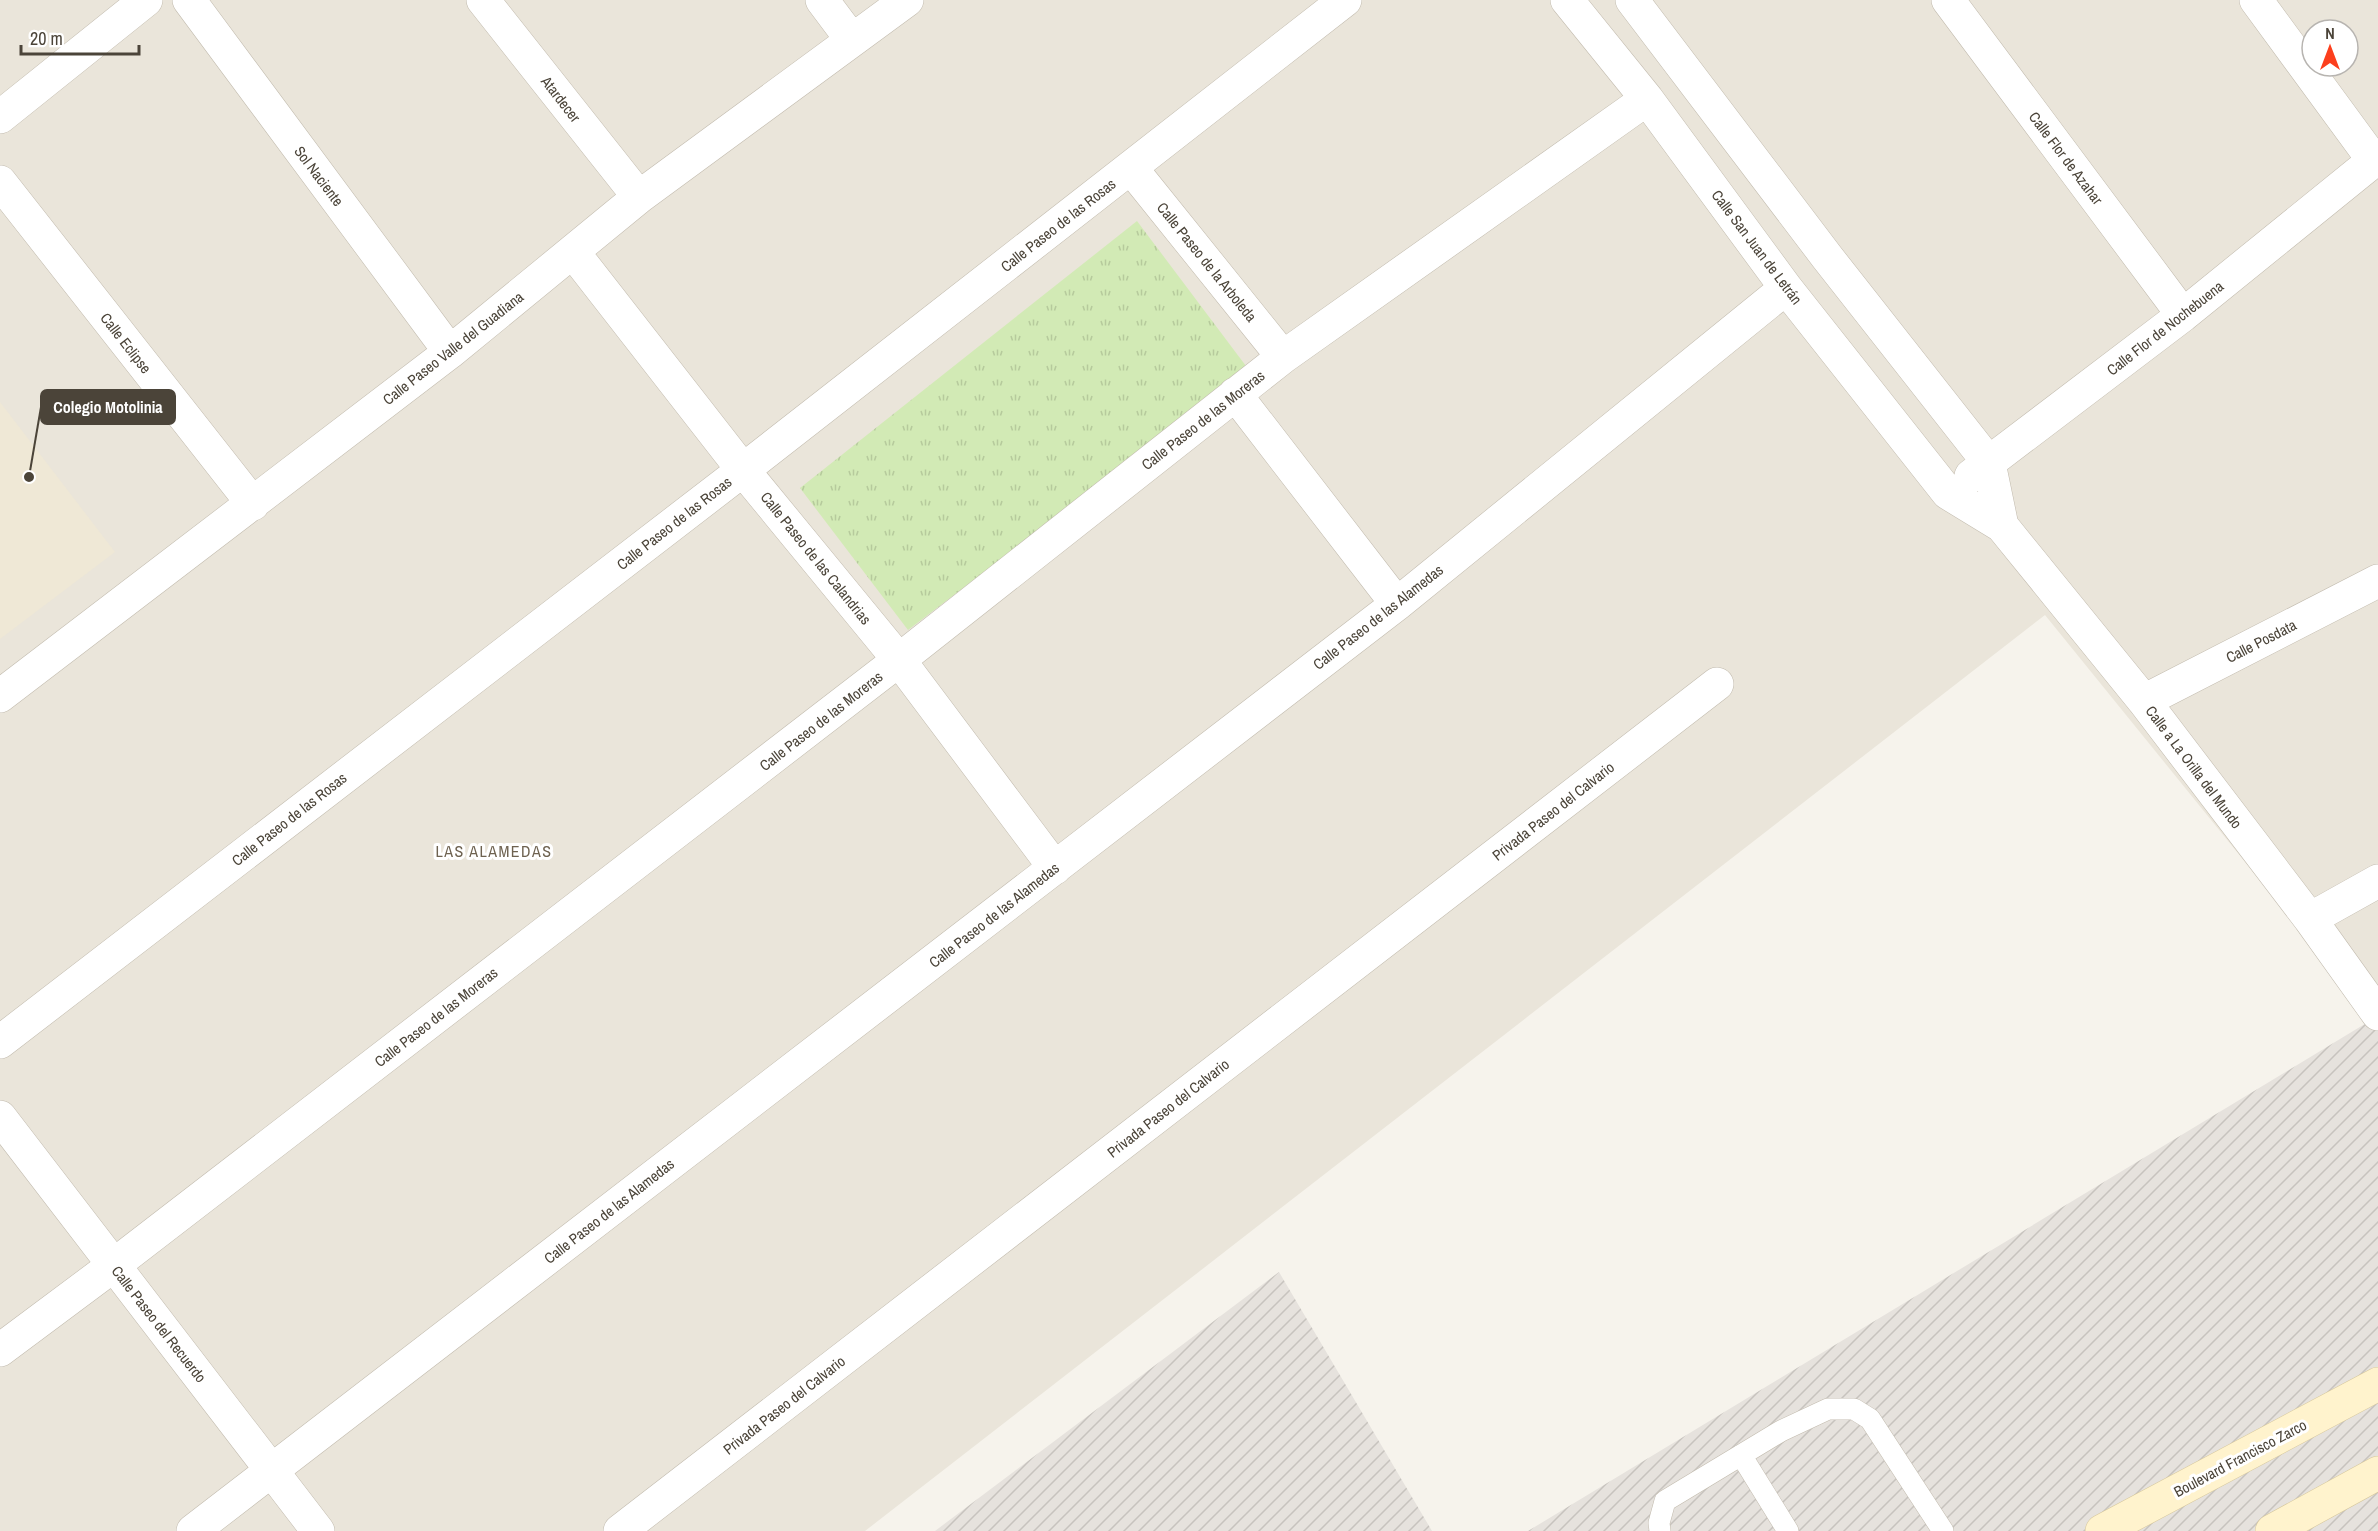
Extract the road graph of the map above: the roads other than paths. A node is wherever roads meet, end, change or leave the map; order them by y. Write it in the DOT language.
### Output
graph roads {
  1 [pos="146,0"];
  2 [pos="189,0"];
  3 [pos="483,0"];
  4 [pos="822,0"];
  5 [pos="907,0"];
  6 [pos="1345,0"];
  7 [pos="1567,0"];
  8 [pos="1632,0"];
  9 [pos="1948,0"];
  10 [pos="2256,0"];
  11 [pos="852,40"];
  12 [pos="1647,99"];
  13 [pos="0,117"];
  14 [pos="2376,159"];
  15 [pos="1131,168"];
  16 [pos="0,182"];
  17 [pos="639,197"];
  18 [pos="573,252"];
  19 [pos="1786,288"];
  20 [pos="2183,315"];
  21 [pos="450,352"];
  22 [pos="1283,357"];
  23 [pos="1234,394"];
  24 [pos="1989,463"];
  25 [pos="743,470"];
  26 [pos="1948,493"];
  27 [pos="253,504"];
  28 [pos="2002,526"];
  29 [pos="2378,581"];
  30 [pos="1396,604"];
  31 [pos="899,660"];
  32 [pos="1717,684"];
  33 [pos="0,696"];
  34 [pos="2144,701"];
  35 [pos="1055,868"];
  36 [pos="2378,880"];
  37 [pos="2310,919"];
  38 [pos="2378,1014"];
  39 [pos="0,1042"];
  40 [pos="0,1117"];
  41 [pos="114,1265"];
  42 [pos="0,1350"];
  43 [pos="2378,1384"];
  44 [pos="1741,1455"];
  45 [pos="272,1471"];
  46 [pos="2378,1473"];
  47 [pos="193,1531"];
  48 [pos="318,1531"];
  49 [pos="620,1531"];
  50 [pos="1660,1531"];
  51 [pos="1788,1531"];
  52 [pos="1943,1531"];
  53 [pos="2102,1531"];
  54 [pos="2272,1531"];
  1 -- 13 [label="street"];
  2 -- 21 [label="street, Sol Naciente"];
  3 -- 17 [label="street, Atardecer"];
  4 -- 11 [label="street"];
  5 -- 11 [label="street, Calle Paseo Valle del Guadiana"];
  6 -- 15 [label="street, Calle Paseo de las Rosas"];
  7 -- 12 [label="street, Calle San Juan de Letrán"];
  8 -- 24 [label="street"];
  9 -- 20 [label="street, Calle Flor de Azahar"];
  10 -- 14 [label="street"];
  11 -- 17 [label="street, Calle Paseo Valle del Guadiana"];
  12 -- 19 [label="street, Calle San Juan de Letrán"];
  12 -- 22 [label="street, Calle Paseo de las Moreras"];
  14 -- 20 [label="street, Calle Flor de Nochebuena"];
  15 -- 22 [label="street, Calle Paseo de la Arboleda"];
  15 -- 25 [label="street, Calle Paseo de las Rosas"];
  16 -- 27 [label="street, Calle Eclipse"];
  17 -- 18 [label="street, Calle Paseo Valle del Guadiana"];
  18 -- 21 [label="street, Calle Paseo Valle del Guadiana"];
  18 -- 25 [label="street, Calle Paseo de las Calandrias"];
  19 -- 26 [label="street, Calle San Juan de Letrán"];
  19 -- 30 [label="street, Calle Paseo de las Alamedas"];
  20 -- 24 [label="street, Calle Flor de Nochebuena"];
  21 -- 27 [label="street, Calle Paseo Valle del Guadiana"];
  22 -- 23 [label="street, Calle Paseo de las Moreras"];
  23 -- 30 [label="street"];
  23 -- 31 [label="street, Calle Paseo de las Moreras"];
  24 -- 26 [label="street, Calle Flor de Nochebuena"];
  24 -- 28 [label="street, Calle a La Orilla del Mundo"];
  25 -- 31 [label="street, Calle Paseo de las Calandrias"];
  25 -- 39 [label="street, Calle Paseo de las Rosas"];
  26 -- 28 [label="street, Calle a La Orilla del Mundo"];
  27 -- 33 [label="street, Calle Paseo Valle del Guadiana"];
  28 -- 34 [label="street, Calle a La Orilla del Mundo"];
  29 -- 34 [label="street, Calle Posdata"];
  30 -- 35 [label="street, Calle Paseo de las Alamedas"];
  31 -- 35 [label="street, Calle Paseo de las Calandrias"];
  31 -- 41 [label="street, Calle Paseo de las Moreras"];
  32 -- 49 [label="street, Privada Paseo del Calvario"];
  34 -- 37 [label="street, Calle a La Orilla del Mundo"];
  35 -- 45 [label="street, Calle Paseo de las Alamedas"];
  36 -- 37 [label="street"];
  37 -- 38 [label="street, Calle a La Orilla del Mundo"];
  40 -- 41 [label="street, Calle Paseo del Recuerdo"];
  41 -- 42 [label="street, Calle Paseo de las Moreras"];
  41 -- 45 [label="street, Calle Paseo del Recuerdo"];
  43 -- 53 [label="main road, Boulevard Francisco Zarco"];
  44 -- 50 [label="lane"];
  44 -- 51 [label="lane"];
  44 -- 52 [label="lane"];
  45 -- 47 [label="street, Calle Paseo de las Alamedas"];
  45 -- 48 [label="street, Calle Paseo del Recuerdo"];
  46 -- 54 [label="main road"];
}
